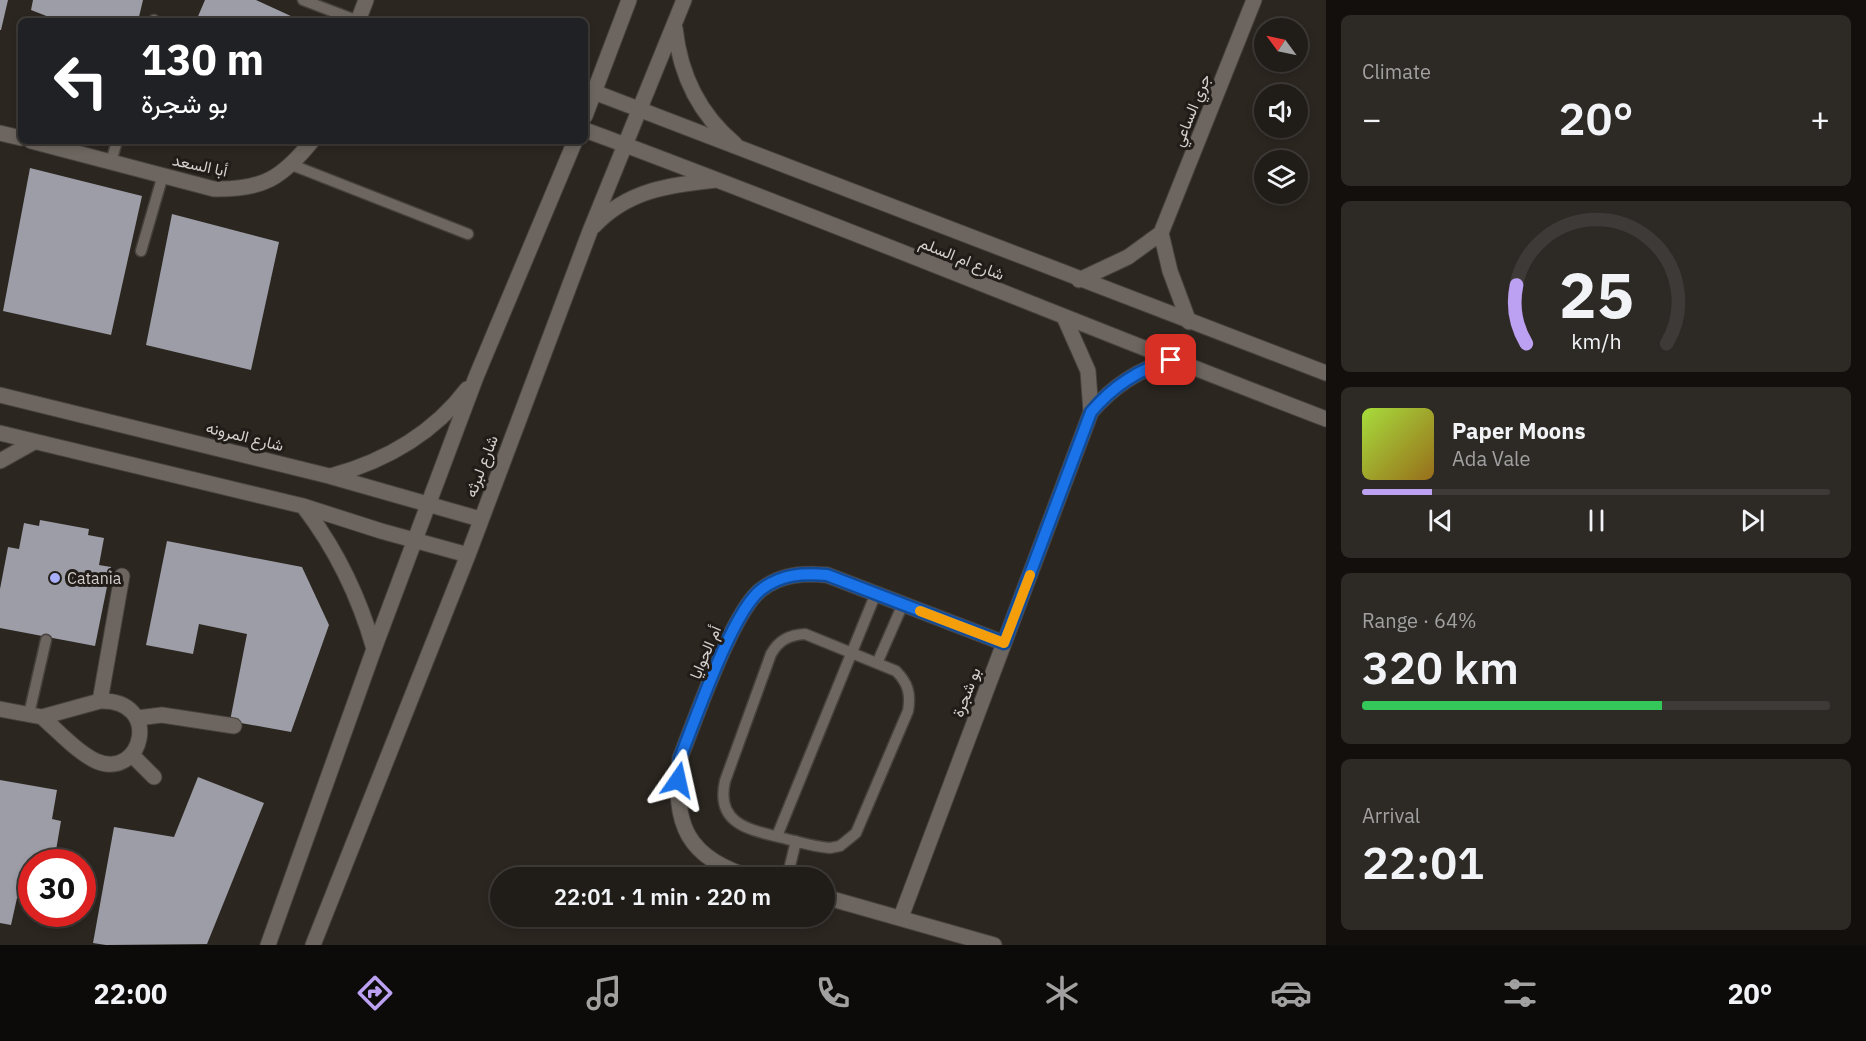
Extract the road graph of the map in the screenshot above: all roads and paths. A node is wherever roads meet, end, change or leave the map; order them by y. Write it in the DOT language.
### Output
graph roads {
  1 [pos="303,0"];
  2 [pos="366,0"];
  3 [pos="629,0"];
  4 [pos="684,0"];
  5 [pos="1254,0"];
  6 [pos="350,18"];
  7 [pos="359,18"];
  8 [pos="675,24"];
  9 [pos="594,92"];
  10 [pos="588,108"];
  11 [pos="641,109"];
  12 [pos="588,131"];
  13 [pos="0,133"];
  14 [pos="18,137"];
  15 [pos="43,144"];
  16 [pos="116,144"];
  17 [pos="310,144"];
  18 [pos="574,144"];
  19 [pos="626,145"];
  20 [pos="745,152"];
  21 [pos="111,162"];
  22 [pos="292,165"];
  23 [pos="163,176"];
  24 [pos="719,180"];
  25 [pos="590,231"];
  26 [pos="1161,233"];
  27 [pos="468,234"];
  28 [pos="141,251"];
  29 [pos="1079,280"];
  30 [pos="1065,319"];
  31 [pos="1189,322"];
  32 [pos="1171,360"];
  33 [pos="1326,373"];
  34 [pos="476,377"];
  35 [pos="0,395"];
  36 [pos="1091,412"];
  37 [pos="1326,419"];
  38 [pos="0,433"];
  39 [pos="34,442"];
  40 [pos="0,461"];
  41 [pos="329,476"];
  42 [pos="428,505"];
  43 [pos="303,506"];
  44 [pos="480,519"];
  45 [pos="415,541"];
  46 [pos="468,555"];
  47 [pos="122,576"];
  48 [pos="876,593"];
  49 [pos="903,604"];
  50 [pos="46,640"];
  51 [pos="1004,643"];
  52 [pos="374,649"];
  53 [pos="852,651"];
  54 [pos="878,661"];
  55 [pos="100,701"];
  56 [pos="0,709"];
  57 [pos="36,716"];
  58 [pos="137,718"];
  59 [pos="234,726"];
  60 [pos="132,755"];
  61 [pos="154,777"];
  62 [pos="777,836"];
  63 [pos="796,841"];
  64 [pos="724,867"];
  65 [pos="790,867"];
  66 [pos="835,900"];
  67 [pos="901,917"];
  68 [pos="267,945"];
  69 [pos="313,945"];
  70 [pos="994,945"];
  1 -- 6 [label="lane"];
  2 -- 7 [label="street"];
  3 -- 9 [label="street"];
  4 -- 8 [label="street, شارع لبرثه"];
  5 -- 26 [label="street, جري الساعي"];
  8 -- 11 [label="street, شارع لبرثه"];
  8 -- 20 [label="street"];
  9 -- 10 [label="street"];
  9 -- 11 [label="street, شارع ام السلم"];
  11 -- 19 [label="street, شارع لبرثه"];
  11 -- 20 [label="street, شارع ام السلم"];
  12 -- 19 [label="street, شارع ام السلم"];
  13 -- 14 [label="street"];
  15 -- 21 [label="street, أبا السعد"];
  16 -- 21 [label="lane"];
  17 -- 22 [label="street, أبا السعد"];
  18 -- 34 [label="street"];
  19 -- 24 [label="street, شارع ام السلم"];
  19 -- 25 [label="street, شارع لبرثه"];
  20 -- 29 [label="street, شارع ام السلم"];
  21 -- 23 [label="street, أبا السعد"];
  22 -- 23 [label="street, أبا السعد"];
  22 -- 27 [label="lane"];
  23 -- 28 [label="lane"];
  24 -- 25 [label="street"];
  24 -- 30 [label="street, شارع ام السلم"];
  25 -- 44 [label="street, شارع لبرثه"];
  26 -- 29 [label="street"];
  26 -- 31 [label="street"];
  29 -- 31 [label="street, شارع ام السلم"];
  30 -- 32 [label="street, شارع ام السلم"];
  30 -- 36 [label="street, بو شجرة"];
  31 -- 33 [label="street, شارع ام السلم"];
  32 -- 36 [label="street, بو شجرة"];
  32 -- 37 [label="street, شارع ام السلم"];
  34 -- 41 [label="street"];
  34 -- 42 [label="street"];
  35 -- 41 [label="street, شارع المرونه"];
  36 -- 51 [label="street, بو شجرة"];
  38 -- 39 [label="street"];
  39 -- 40 [label="street"];
  39 -- 43 [label="street"];
  41 -- 42 [label="street, شارع المرونه"];
  42 -- 44 [label="street, شارع المرونه"];
  42 -- 45 [label="street"];
  43 -- 45 [label="street"];
  43 -- 52 [label="street"];
  44 -- 46 [label="street, شارع لبرثه"];
  45 -- 46 [label="street"];
  45 -- 52 [label="street"];
  46 -- 69 [label="street, شارع لبرثه"];
  47 -- 55 [label="street"];
  48 -- 49 [label="street, أم الحوايا"];
  48 -- 53 [label="lane"];
  48 -- 64 [label="street, أم الحوايا"];
  49 -- 51 [label="street, أم الحوايا"];
  49 -- 54 [label="lane"];
  50 -- 57 [label="lane"];
  51 -- 67 [label="street, بو شجرة"];
  52 -- 68 [label="street"];
  53 -- 54 [label="lane"];
  53 -- 62 [label="lane"];
  53 -- 62 [label="lane"];
  54 -- 63 [label="lane"];
  55 -- 57 [label="street"];
  55 -- 58 [label="street"];
  56 -- 57 [label="street"];
  57 -- 60 [label="street"];
  58 -- 59 [label="street"];
  58 -- 60 [label="street"];
  60 -- 61 [label="street"];
  62 -- 63 [label="lane"];
  63 -- 65 [label="lane"];
  66 -- 67 [label="street"];
  67 -- 70 [label="street"];
}
